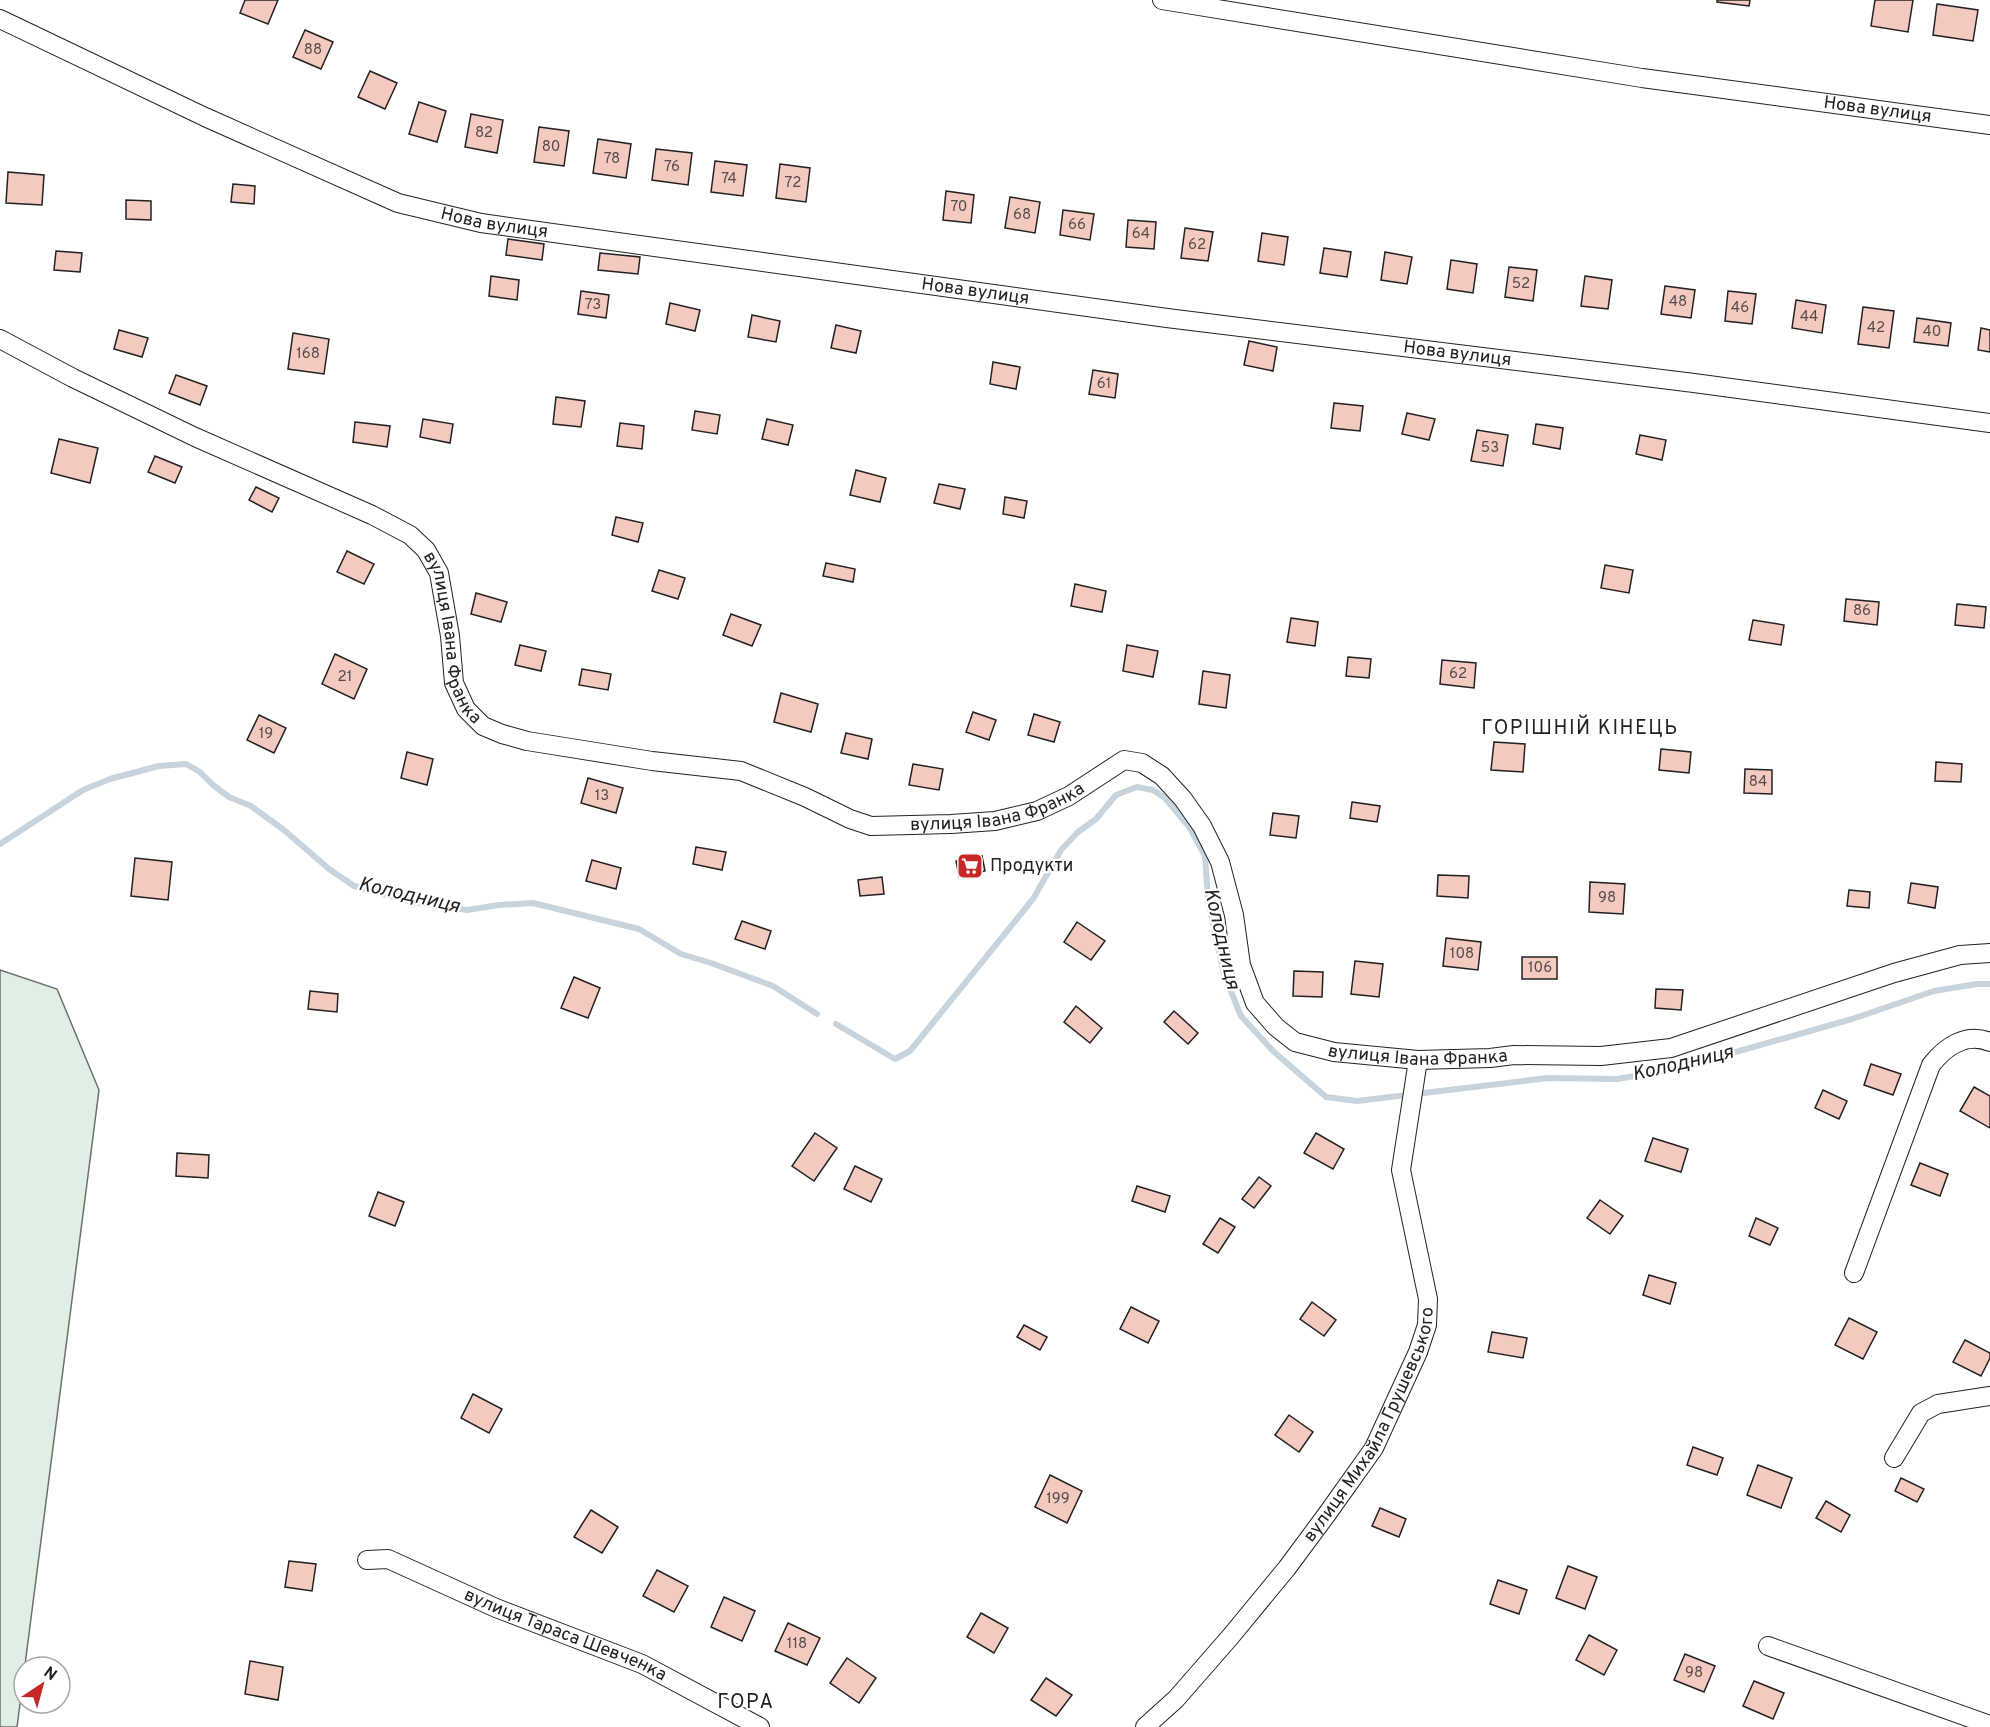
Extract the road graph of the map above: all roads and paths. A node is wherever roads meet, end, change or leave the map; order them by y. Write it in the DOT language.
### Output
graph roads {
  1 [pos="1162,0"];
  2 [pos="0,19"];
  3 [pos="1990,125"];
  4 [pos="0,339"];
  5 [pos="1990,423"];
  6 [pos="1990,953"];
  7 [pos="1990,1042"];
  8 [pos="1417,1067"];
  9 [pos="1854,1274"];
  10 [pos="1990,1396"];
  11 [pos="1894,1458"];
  12 [pos="367,1560"];
  13 [pos="1768,1646"];
  14 [pos="1990,1725"];
  15 [pos="760,1727"];
  16 [pos="1144,1727"];
  1 -- 3 [label="street, Нова вулиця"];
  2 -- 5 [label="street, Нова вулиця"];
  4 -- 8 [label="street, вулиця Івана Франка"];
  6 -- 8 [label="street, вулиця Івана Франка"];
  7 -- 9 [label="street"];
  8 -- 16 [label="street, вулиця Михайла Грушевського"];
  10 -- 11 [label="street"];
  12 -- 15 [label="street, вулиця Тараса Шевченка"];
  13 -- 14 [label="street"];
}
